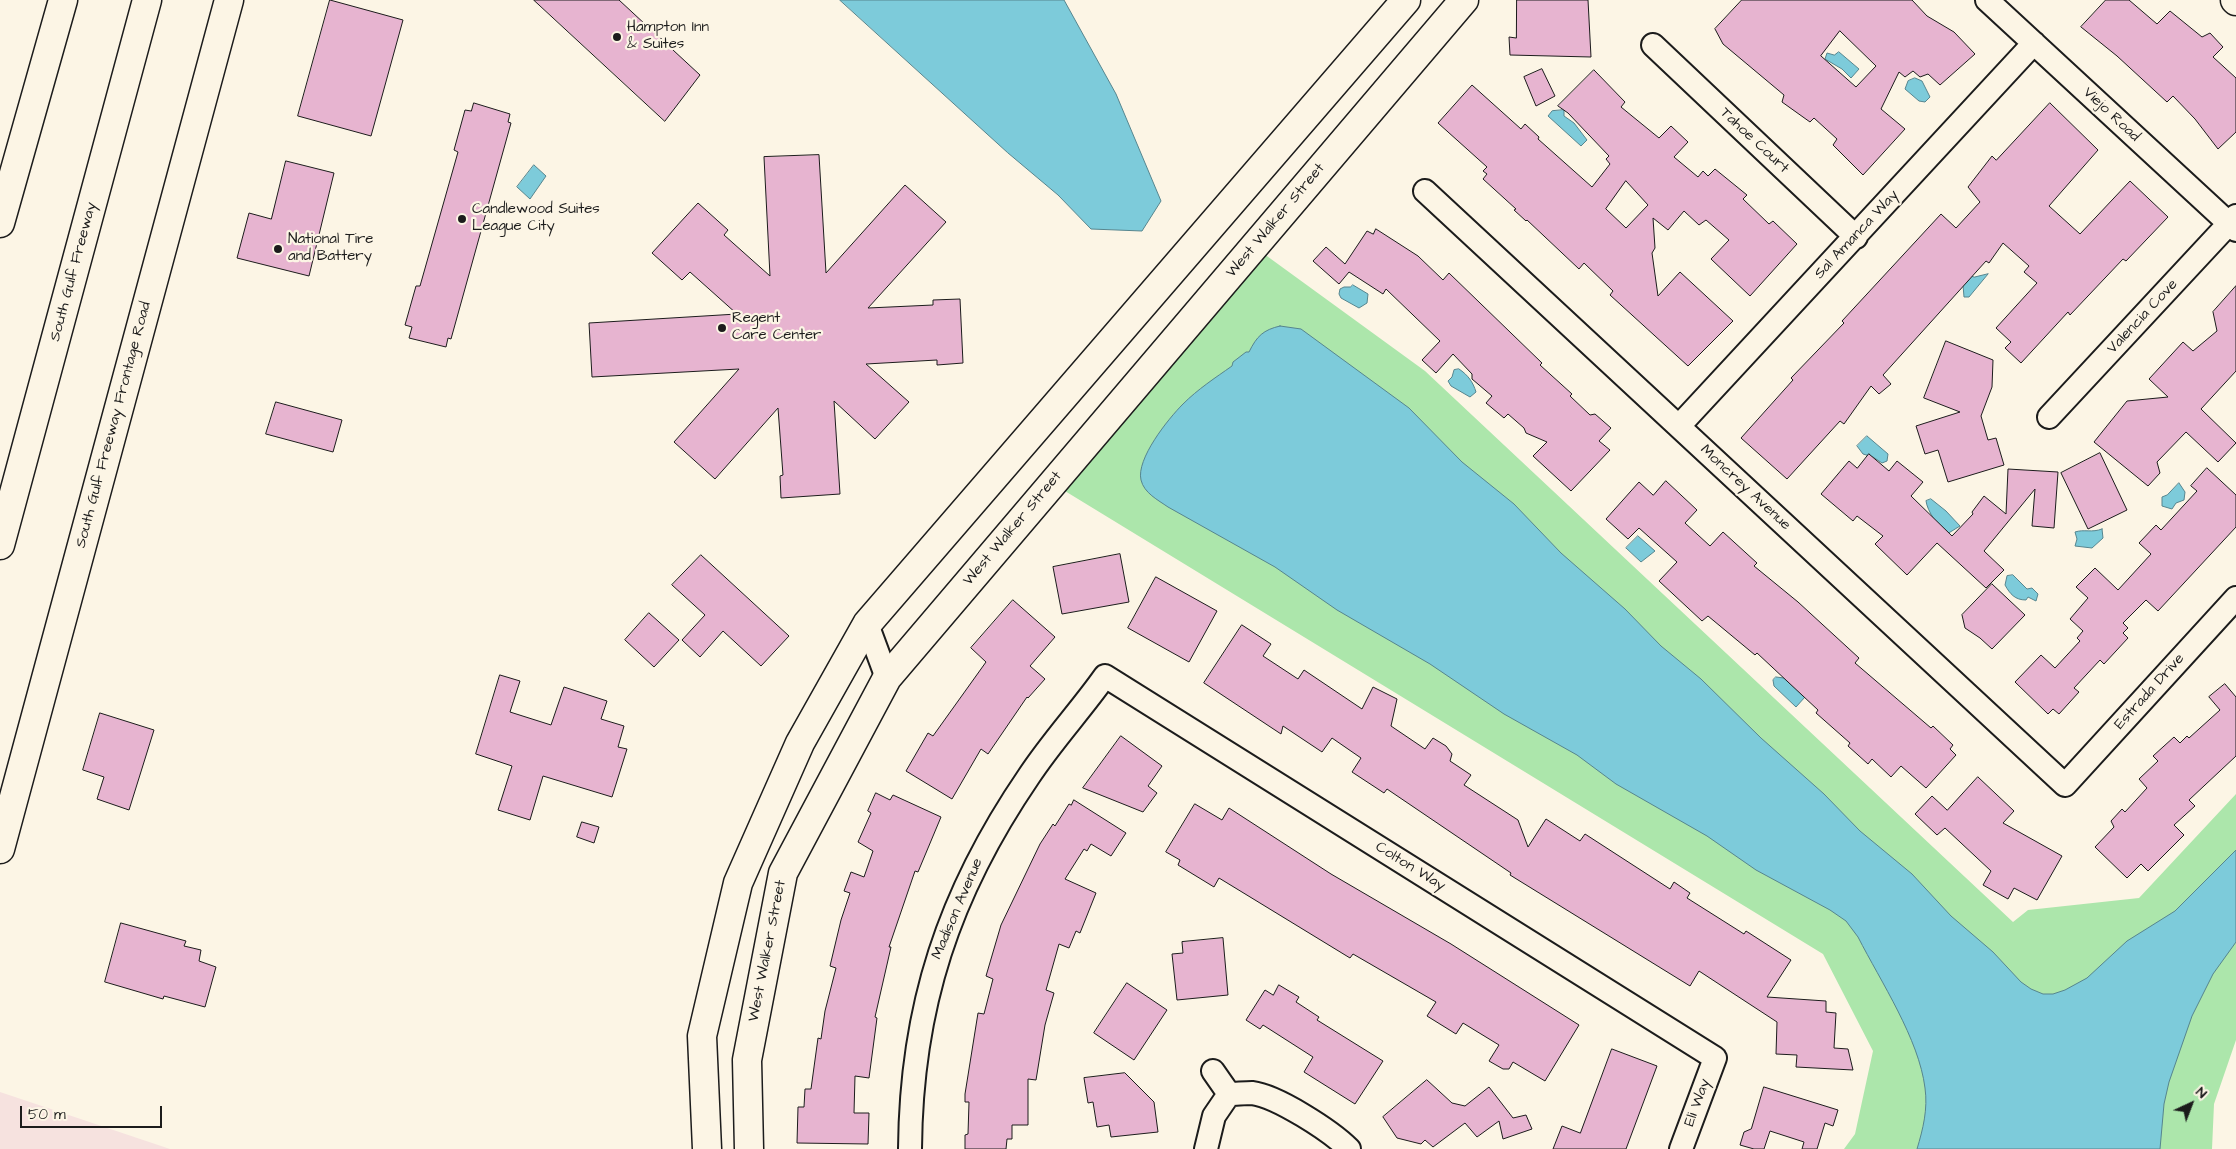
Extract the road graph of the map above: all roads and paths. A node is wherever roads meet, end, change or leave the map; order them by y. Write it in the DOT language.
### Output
graph roads {
  1 [pos="63,0"];
  2 [pos="148,0"];
  3 [pos="228,0"];
  4 [pos="1406,0"];
  5 [pos="1464,0"];
  6 [pos="1987,0"];
  7 [pos="2034,43"];
  8 [pos="1653,45"];
  9 [pos="1425,191"];
  10 [pos="0,223"];
  11 [pos="2234,223"];
  12 [pos="1856,237"];
  13 [pos="2049,417"];
  14 [pos="1679,426"];
  15 [pos="0,545"];
  16 [pos="2236,598"];
  17 [pos="867,624"];
  18 [pos="1105,676"];
  19 [pos="887,678"];
  20 [pos="2065,785"];
  21 [pos="0,849"];
  22 [pos="1715,1058"];
  23 [pos="1213,1071"];
  24 [pos="1229,1094"];
  25 [pos="707,1149"];
  26 [pos="749,1149"];
  27 [pos="910,1149"];
  28 [pos="1206,1149"];
  29 [pos="1349,1149"];
  30 [pos="1681,1149"];
  1 -- 10 [label="main road"];
  2 -- 15 [label="main road, South Gulf Freeway"];
  3 -- 21 [label="main road, South Gulf Freeway Frontage Road"];
  4 -- 17 [label="main road"];
  5 -- 19 [label="main road, West Walker Street"];
  6 -- 7 [label="street, Viejo Road"];
  7 -- 11 [label="street, Viejo Road"];
  7 -- 12 [label="street, Sal Amanca Way"];
  8 -- 12 [label="street, Tahoe Court"];
  9 -- 14 [label="street, Moncrey Avenue"];
  11 -- 13 [label="street, Valencia Cove"];
  12 -- 14 [label="street, Sal Amanca Way"];
  14 -- 20 [label="street, Moncrey Avenue"];
  16 -- 20 [label="street, Estrada Drive"];
  17 -- 19 [label="street"];
  17 -- 25 [label="main road"];
  18 -- 22 [label="street, Colton Way"];
  18 -- 27 [label="street, Madison Avenue"];
  19 -- 26 [label="main road, West Walker Street"];
  22 -- 30 [label="street, Eli Way"];
  23 -- 24 [label="street"];
  24 -- 28 [label="street"];
  24 -- 29 [label="street"];
}
